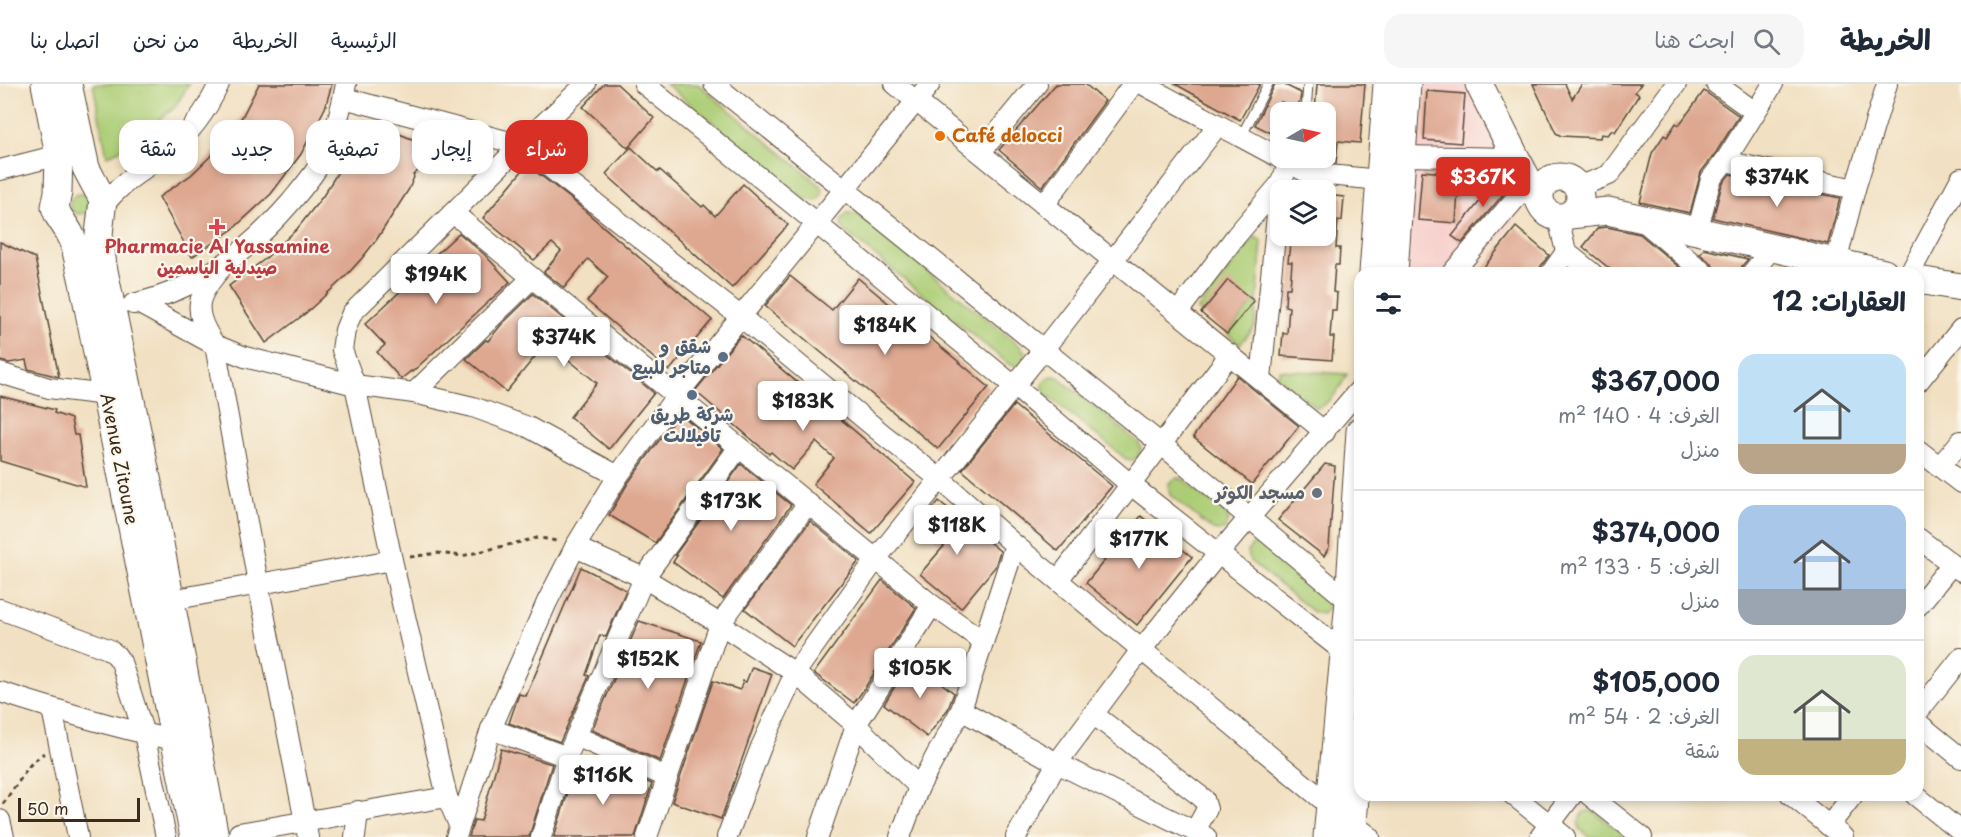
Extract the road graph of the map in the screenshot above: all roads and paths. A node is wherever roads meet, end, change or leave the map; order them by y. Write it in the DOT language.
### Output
graph roads {
  1 [pos="45,84"];
  2 [pos="68,84"];
  3 [pos="219,84"];
  4 [pos="586,84"];
  5 [pos="644,84"];
  6 [pos="714,84"];
  7 [pos="895,84"];
  8 [pos="930,84"];
  9 [pos="1037,84"];
  10 [pos="1133,84"];
  11 [pos="1142,84"];
  12 [pos="1268,84"];
  13 [pos="1308,84"];
  14 [pos="1387,84"];
  15 [pos="1407,84"];
  16 [pos="1479,84"];
  17 [pos="1676,84"];
  18 [pos="1716,84"];
  19 [pos="1773,84"];
  20 [pos="1887,84"];
  21 [pos="345,91"];
  22 [pos="915,101"];
  23 [pos="1307,102"];
  24 [pos="1755,112"];
  25 [pos="548,120"];
  26 [pos="1218,125"];
  27 [pos="1241,137"];
  28 [pos="505,140"];
  29 [pos="1270,150"];
  30 [pos="981,152"];
  31 [pos="59,155"];
  32 [pos="1402,156"];
  33 [pos="505,161"];
  34 [pos="1725,161"];
  35 [pos="1302,168"];
  36 [pos="0,170"];
  37 [pos="558,174"];
  38 [pos="1961,178"];
  39 [pos="1380,180"];
  40 [pos="843,189"];
  41 [pos="1550,189"];
  42 [pos="1855,189"];
  43 [pos="58,192"];
  44 [pos="1270,196"];
  45 [pos="99,198"];
  46 [pos="1044,205"];
  47 [pos="453,213"];
  48 [pos="1640,218"];
  49 [pos="62,221"];
  50 [pos="816,223"];
  51 [pos="1697,232"];
  52 [pos="1274,246"];
  53 [pos="1772,249"];
  54 [pos="1566,252"];
  55 [pos="1112,259"];
  56 [pos="1836,263"];
  57 [pos="224,265"];
  58 [pos="1373,267"];
  59 [pos="1394,267"];
  60 [pos="1459,267"];
  61 [pos="1555,267"];
  62 [pos="1585,267"];
  63 [pos="1697,267"];
  64 [pos="1757,267"];
  65 [pos="1855,267"];
  66 [pos="1913,267"];
  67 [pos="532,278"];
  68 [pos="1924,281"];
  69 [pos="1961,287"];
  70 [pos="138,303"];
  71 [pos="111,309"];
  72 [pos="1178,312"];
  73 [pos="741,317"];
  74 [pos="1961,329"];
  75 [pos="215,345"];
  76 [pos="1043,350"];
  77 [pos="1230,354"];
  78 [pos="0,373"];
  79 [pos="1924,375"];
  80 [pos="1261,379"];
  81 [pos="355,385"];
  82 [pos="1014,386"];
  83 [pos="414,393"];
  84 [pos="106,395"];
  85 [pos="677,395"];
  86 [pos="1354,397"];
  87 [pos="1325,432"];
  88 [pos="1961,441"];
  89 [pos="1161,444"];
  90 [pos="740,447"];
  91 [pos="1924,454"];
  92 [pos="1940,466"];
  93 [pos="618,476"];
  94 [pos="940,479"];
  95 [pos="1961,483"];
  96 [pos="1131,485"];
  97 [pos="807,503"];
  98 [pos="1250,517"];
  99 [pos="1924,543"];
  100 [pos="1015,545"];
  101 [pos="575,547"];
  102 [pos="1219,553"];
  103 [pos="876,559"];
  104 [pos="392,560"];
  105 [pos="1957,568"];
  106 [pos="644,578"];
  107 [pos="1058,580"];
  108 [pos="258,583"];
  109 [pos="171,600"];
  110 [pos="1924,600"];
  111 [pos="932,605"];
  112 [pos="1354,605"];
  113 [pos="0,609"];
  114 [pos="720,624"];
  115 [pos="1354,624"];
  116 [pos="983,641"];
  117 [pos="1141,650"];
  118 [pos="1961,658"];
  119 [pos="1352,660"];
  120 [pos="795,673"];
  121 [pos="1955,679"];
  122 [pos="0,692"];
  123 [pos="1924,707"];
  124 [pos="52,709"];
  125 [pos="962,710"];
  126 [pos="1093,714"];
  127 [pos="855,725"];
  128 [pos="1924,728"];
  129 [pos="492,729"];
  130 [pos="144,734"];
  131 [pos="576,736"];
  132 [pos="58,740"];
  133 [pos="174,740"];
  134 [pos="567,757"];
  135 [pos="1961,758"];
  136 [pos="1057,762"];
  137 [pos="666,777"];
  138 [pos="919,787"];
  139 [pos="447,797"];
  140 [pos="1359,801"];
  141 [pos="1519,801"];
  142 [pos="1569,801"];
  143 [pos="1597,801"];
  144 [pos="1798,801"];
  145 [pos="1850,801"];
  146 [pos="1922,801"];
  147 [pos="1329,805"];
  148 [pos="0,807"];
  149 [pos="358,811"];
  150 [pos="0,820"];
  151 [pos="306,829"];
  152 [pos="457,831"];
  153 [pos="1836,831"];
  154 [pos="1358,832"];
  155 [pos="1961,832"];
  156 [pos="1552,833"];
  157 [pos="1201,834"];
  158 [pos="227,835"];
  159 [pos="4,837"];
  160 [pos="78,837"];
  161 [pos="166,837"];
  162 [pos="194,837"];
  163 [pos="355,837"];
  164 [pos="541,837"];
  165 [pos="646,837"];
  166 [pos="727,837"];
  167 [pos="818,837"];
  168 [pos="900,837"];
  169 [pos="1016,837"];
  170 [pos="1327,837"];
  171 [pos="1642,837"];
  1 -- 31 [label="main road, Avenue Zitoune"];
  2 -- 45 [label="main road, Avenue Zitoune"];
  3 -- 45 [label="street"];
  4 -- 25 [label="street"];
  5 -- 50 [label="street"];
  6 -- 40 [label="street"];
  7 -- 22 [label="street"];
  8 -- 22 [label="street"];
  9 -- 30 [label="street"];
  10 -- 46 [label="street"];
  11 -- 26 [label="street"];
  12 -- 27 [label="lane"];
  13 -- 23 [label="lane"];
  14 -- 39 [label="main road"];
  15 -- 32 [label="main road"];
  16 -- 41 [label="main road"];
  17 -- 41 [label="street"];
  18 -- 24 [label="street"];
  19 -- 24 [label="street"];
  20 -- 42 [label="street"];
  21 -- 28 [label="street"];
  21 -- 57 [label="street"];
  22 -- 30 [label="street"];
  22 -- 40 [label="street"];
  24 -- 34 [label="street"];
  26 -- 27 [label="street"];
  26 -- 55 [label="street"];
  27 -- 29 [label="street"];
  30 -- 46 [label="street"];
  31 -- 36 [label="street"];
  31 -- 43 [label="main road, Avenue Zitoune"];
  32 -- 41 [label="street"];
  32 -- 59 [label="main road"];
  33 -- 47 [label="street"];
  34 -- 42 [label="street"];
  34 -- 51 [label="street"];
  35 -- 39 [label="street"];
  37 -- 73 [label="street"];
  38 -- 66 [label="street"];
  39 -- 58 [label="main road"];
  40 -- 50 [label="street"];
  40 -- 76 [label="street"];
  41 -- 48 [label="main road"];
  41 -- 54 [label="street"];
  41 -- 60 [label="street"];
  42 -- 56 [label="street"];
  43 -- 45 [label="main road"];
  43 -- 49 [label="main road, Avenue Zitoune"];
  44 -- 72 [label="street"];
  45 -- 49 [label="main road"];
  45 -- 71 [label="main road, Avenue Zitoune"];
  46 -- 55 [label="street"];
  47 -- 67 [label="street"];
  47 -- 81 [label="street"];
  48 -- 51 [label="main road"];
  48 -- 63 [label="street"];
  49 -- 84 [label="main road, Avenue Zitoune"];
  50 -- 73 [label="street"];
  50 -- 82 [label="street"];
  51 -- 53 [label="main road"];
  52 -- 80 [label="street"];
  53 -- 56 [label="main road"];
  53 -- 64 [label="street"];
  54 -- 61 [label="street"];
  54 -- 62 [label="street"];
  55 -- 72 [label="street"];
  55 -- 76 [label="street"];
  56 -- 65 [label="main road"];
  57 -- 70 [label="street"];
  57 -- 75 [label="street"];
  67 -- 83 [label="street"];
  67 -- 85 [label="street"];
  68 -- 69 [label="main road"];
  70 -- 71 [label="street"];
  70 -- 75 [label="street"];
  71 -- 109 [label="main road, Avenue Zitoune"];
  72 -- 77 [label="street"];
  73 -- 85 [label="street"];
  73 -- 94 [label="street"];
  74 -- 79 [label="street"];
  75 -- 81 [label="street"];
  75 -- 108 [label="street"];
  76 -- 82 [label="street"];
  76 -- 89 [label="street"];
  77 -- 80 [label="street"];
  77 -- 89 [label="street"];
  78 -- 84 [label="street"];
  80 -- 87 [label="street"];
  81 -- 83 [label="street"];
  81 -- 104 [label="street"];
  82 -- 94 [label="street"];
  82 -- 96 [label="street"];
  83 -- 93 [label="street"];
  84 -- 133 [label="main road, Avenue Zitoune"];
  85 -- 90 [label="street"];
  85 -- 93 [label="street"];
  86 -- 87 [label="street"];
  87 -- 98 [label="street"];
  88 -- 92 [label="street"];
  89 -- 96 [label="street"];
  89 -- 98 [label="street"];
  90 -- 97 [label="street"];
  90 -- 106 [label="street"];
  91 -- 92 [label="street"];
  92 -- 95 [label="street"];
  93 -- 101 [label="street"];
  94 -- 100 [label="street"];
  94 -- 103 [label="street"];
  96 -- 102 [label="street"];
  96 -- 107 [label="street"];
  97 -- 103 [label="street"];
  97 -- 114 [label="street"];
  98 -- 102 [label="street"];
  98 -- 112 [label="street"];
  99 -- 105 [label="street"];
  100 -- 107 [label="street"];
  100 -- 116 [label="street"];
  101 -- 104 [label="path"];
  101 -- 106 [label="street"];
  101 -- 129 [label="street"];
  102 -- 117 [label="street"];
  102 -- 119 [label="street"];
  103 -- 111 [label="street"];
  103 -- 120 [label="street"];
  104 -- 108 [label="street"];
  104 -- 139 [label="street"];
  105 -- 110 [label="street"];
  106 -- 114 [label="street"];
  106 -- 131 [label="street"];
  107 -- 117 [label="street"];
  108 -- 109 [label="street"];
  108 -- 151 [label="street"];
  109 -- 158 [label="main road, Avenue Zitoune"];
  111 -- 116 [label="street"];
  111 -- 127 [label="street"];
  113 -- 130 [label="street"];
  114 -- 120 [label="street"];
  114 -- 137 [label="street"];
  115 -- 119 [label="main road"];
  116 -- 125 [label="street"];
  117 -- 126 [label="street"];
  117 -- 147 [label="street"];
  118 -- 121 [label="street"];
  119 -- 147 [label="main road"];
  120 -- 127 [label="street"];
  120 -- 166 [label="street"];
  121 -- 123 [label="street"];
  122 -- 124 [label="street"];
  124 -- 130 [label="street"];
  124 -- 132 [label="street"];
  125 -- 136 [label="street"];
  125 -- 138 [label="street"];
  126 -- 136 [label="street"];
  126 -- 157 [label="street"];
  127 -- 138 [label="street"];
  127 -- 167 [label="street"];
  128 -- 135 [label="street"];
  129 -- 134 [label="street"];
  129 -- 152 [label="street"];
  130 -- 133 [label="street"];
  130 -- 161 [label="street"];
  131 -- 134 [label="street"];
  131 -- 137 [label="street"];
  132 -- 148 [label="path"];
  132 -- 160 [label="street"];
  133 -- 162 [label="main road, Avenue Zitoune"];
  134 -- 164 [label="street"];
  136 -- 157 [label="street"];
  136 -- 169 [label="street"];
  137 -- 165 [label="street"];
  138 -- 168 [label="street"];
  139 -- 149 [label="street"];
  139 -- 152 [label="street"];
  140 -- 154 [label="main road"];
  141 -- 156 [label="street"];
  142 -- 156 [label="street"];
  143 -- 171 [label="street"];
  144 -- 153 [label="street"];
  145 -- 153 [label="street"];
  146 -- 155 [label="street"];
  147 -- 154 [label="street"];
  147 -- 170 [label="main road"];
  149 -- 151 [label="street"];
  149 -- 163 [label="street"];
  150 -- 159 [label="street"];
  151 -- 158 [label="street"];
}
